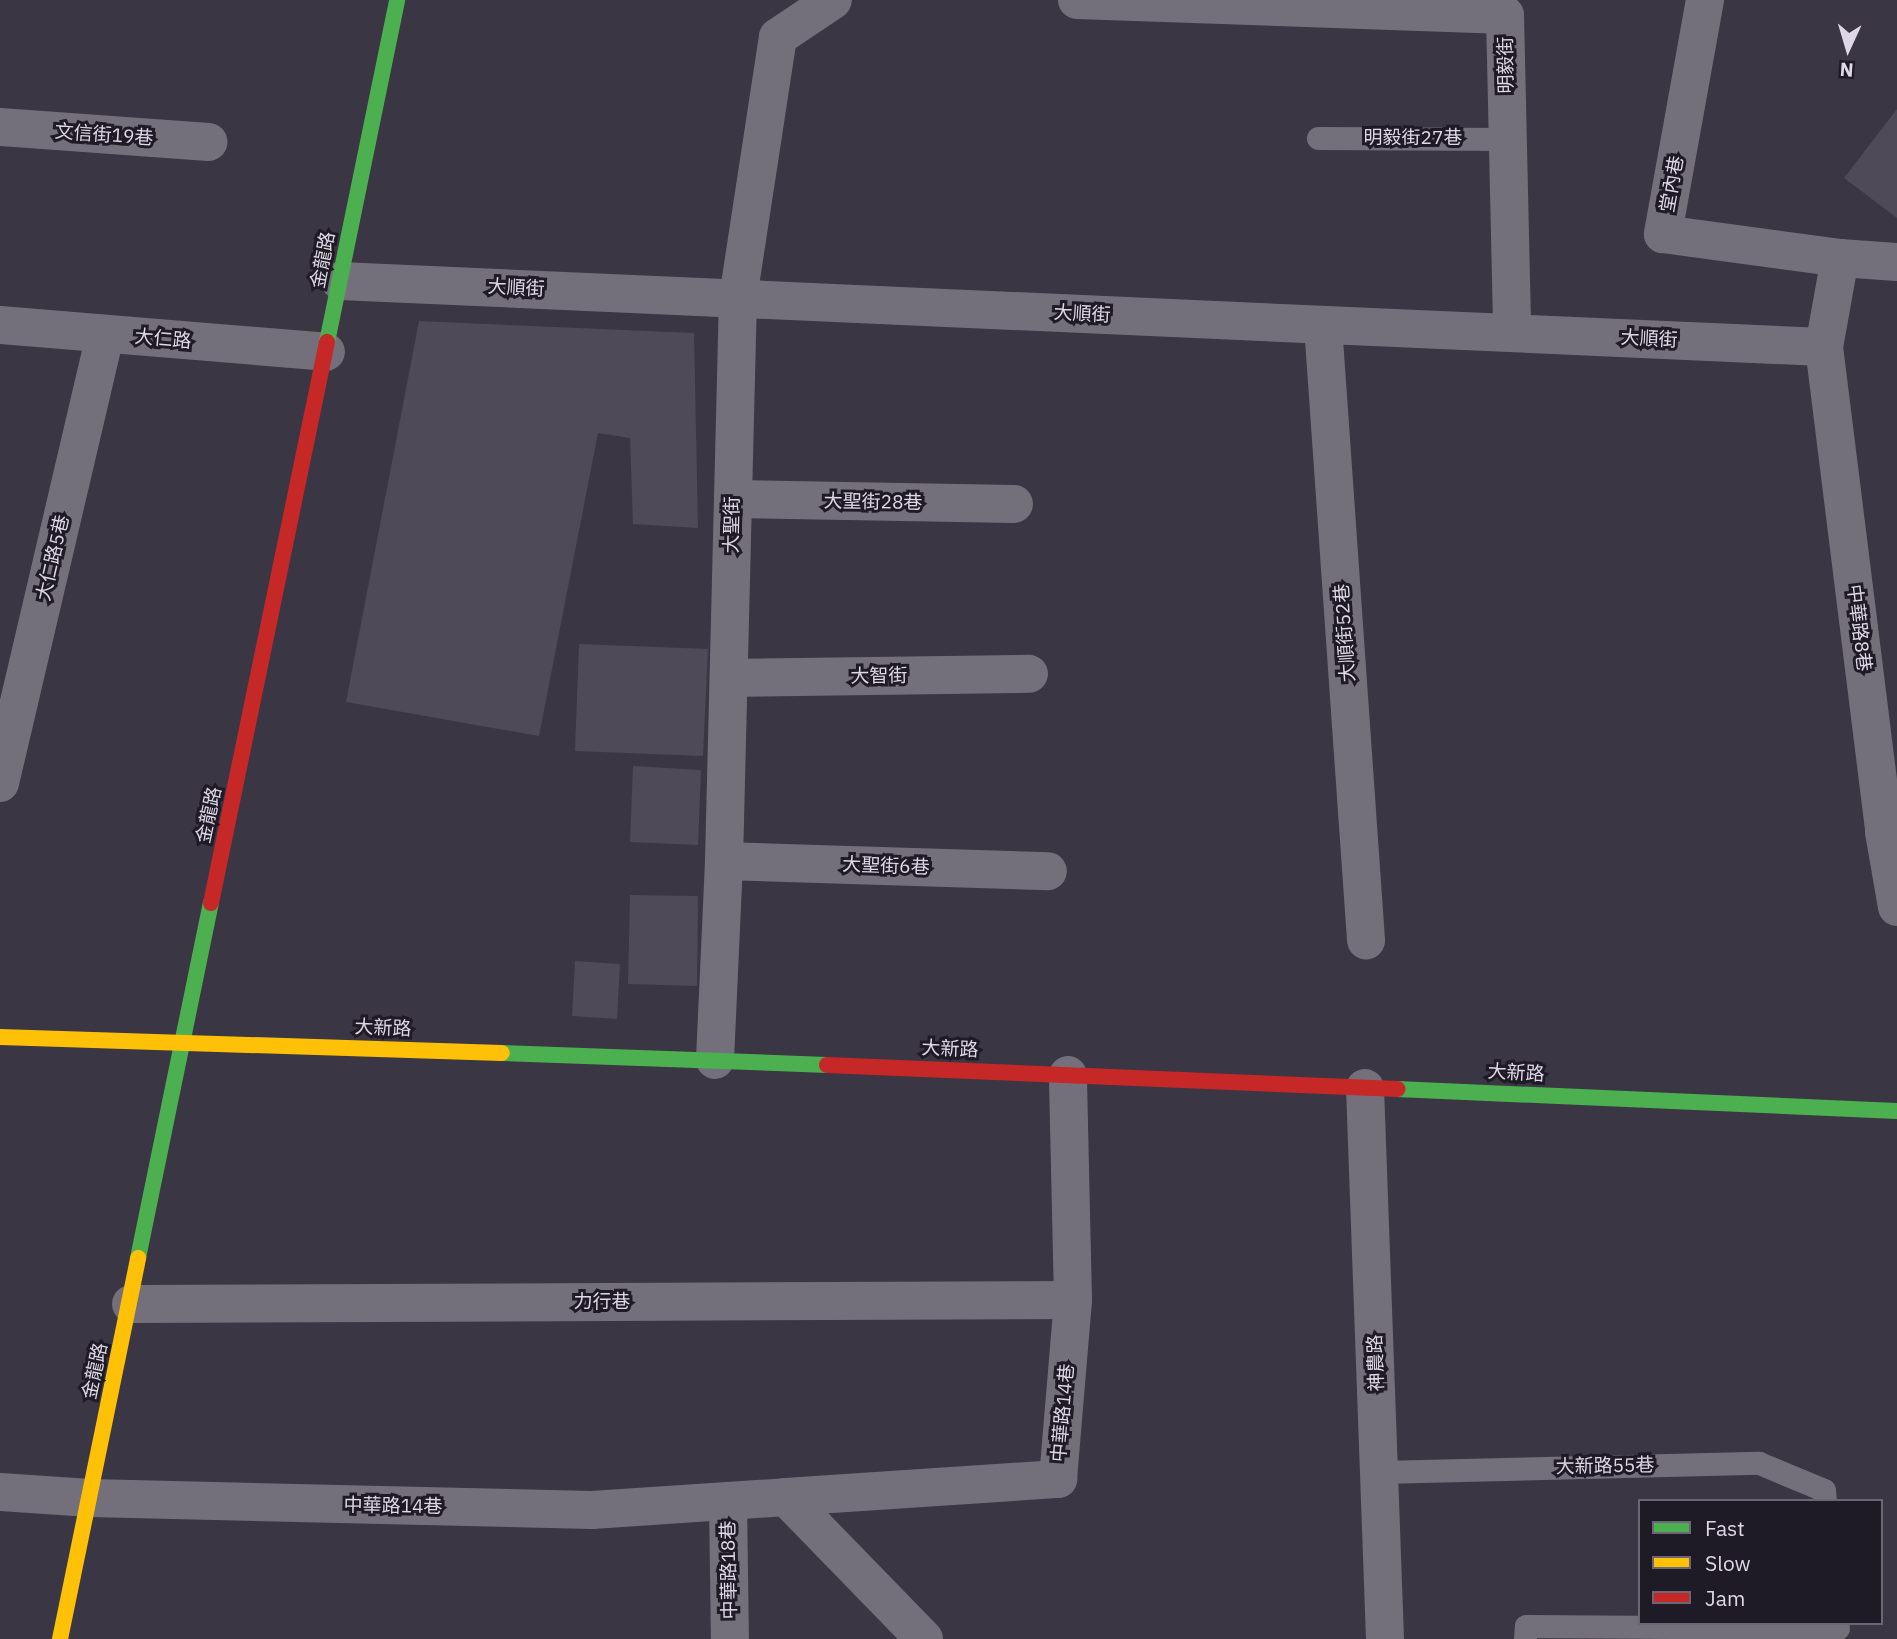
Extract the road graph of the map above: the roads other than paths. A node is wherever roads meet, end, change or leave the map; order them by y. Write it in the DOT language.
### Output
graph roads {
  1 [pos="397,0"];
  2 [pos="1077,0"];
  3 [pos="1705,0"];
  4 [pos="1147,1"];
  5 [pos="823,6"];
  6 [pos="1500,8"];
  7 [pos="0,128"];
  8 [pos="1318,138"];
  9 [pos="1507,138"];
  10 [pos="208,142"];
  11 [pos="1840,258"];
  12 [pos="1897,262"];
  13 [pos="340,281"];
  14 [pos="738,298"];
  15 [pos="0,325"];
  16 [pos="1323,325"];
  17 [pos="1512,333"];
  18 [pos="105,334"];
  19 [pos="1824,347"];
  20 [pos="326,352"];
  21 [pos="733,499"];
  22 [pos="1014,504"];
  23 [pos="1029,674"];
  24 [pos="729,678"];
  25 [pos="0,783"];
  26 [pos="1890,832"];
  27 [pos="724,862"];
  28 [pos="1048,871"];
  29 [pos="1897,907"];
  30 [pos="1366,940"];
  31 [pos="0,1037"];
  32 [pos="183,1042"];
  33 [pos="715,1060"];
  34 [pos="1068,1075"];
  35 [pos="1365,1088"];
  36 [pos="1897,1111"];
  37 [pos="1073,1300"];
  38 [pos="131,1304"];
  39 [pos="1380,1472"];
  40 [pos="0,1492"];
  41 [pos="1825,1496"];
  42 [pos="786,1497"];
  43 [pos="90,1498"];
  44 [pos="728,1501"];
  45 [pos="1839,1630"];
  46 [pos="60,1639"];
  47 [pos="730,1639"];
  48 [pos="924,1639"];
  49 [pos="1385,1639"];
  50 [pos="1525,1639"];
  1 -- 13 [label="street, 金龍路"];
  2 -- 4 [label="street, 明毅街"];
  3 -- 11 [label="street, 堂內巷"];
  4 -- 6 [label="street, 明毅街"];
  5 -- 14 [label="street, 大聖街"];
  6 -- 9 [label="street, 明毅街"];
  7 -- 10 [label="street, 文信街19巷"];
  8 -- 9 [label="lane, 明毅街27巷"];
  9 -- 17 [label="street, 明毅街"];
  11 -- 12 [label="street"];
  11 -- 19 [label="street, 中華路8巷"];
  13 -- 14 [label="street, 大順街"];
  13 -- 20 [label="street, 金龍路"];
  14 -- 16 [label="street, 大順街"];
  14 -- 21 [label="street, 大聖街"];
  15 -- 18 [label="street, 大仁路"];
  16 -- 17 [label="street, 大順街"];
  16 -- 30 [label="street, 大順街52巷"];
  17 -- 19 [label="street, 大順街"];
  18 -- 20 [label="street, 大仁路"];
  18 -- 25 [label="street, 大仁路5巷"];
  19 -- 26 [label="street, 中華路8巷"];
  20 -- 32 [label="street, 金龍路"];
  21 -- 22 [label="street, 大聖街28巷"];
  21 -- 24 [label="street, 大聖街"];
  23 -- 24 [label="street, 大智街"];
  24 -- 27 [label="street, 大聖街"];
  26 -- 29 [label="street, 中華路8巷"];
  27 -- 28 [label="street, 大聖街6巷"];
  27 -- 33 [label="street, 大聖街"];
  31 -- 32 [label="street, 大新路"];
  32 -- 33 [label="street, 大新路"];
  32 -- 38 [label="street, 金龍路"];
  33 -- 34 [label="street, 大新路"];
  34 -- 35 [label="street, 大新路"];
  34 -- 37 [label="street, 中華路14巷"];
  35 -- 36 [label="street, 大新路"];
  35 -- 39 [label="street, 神農路"];
  37 -- 38 [label="street, 力行巷"];
  37 -- 42 [label="street, 中華路14巷"];
  38 -- 43 [label="street, 金龍路"];
  39 -- 41 [label="lane, 大新路55巷"];
  39 -- 49 [label="street, 神農路"];
  40 -- 43 [label="street, 中華路14巷"];
  42 -- 44 [label="street, 中華路14巷"];
  42 -- 48 [label="street"];
  43 -- 44 [label="street, 中華路14巷"];
  43 -- 46 [label="street, 金龍路"];
  44 -- 47 [label="street, 中華路18巷"];
  45 -- 50 [label="lane"];
}
